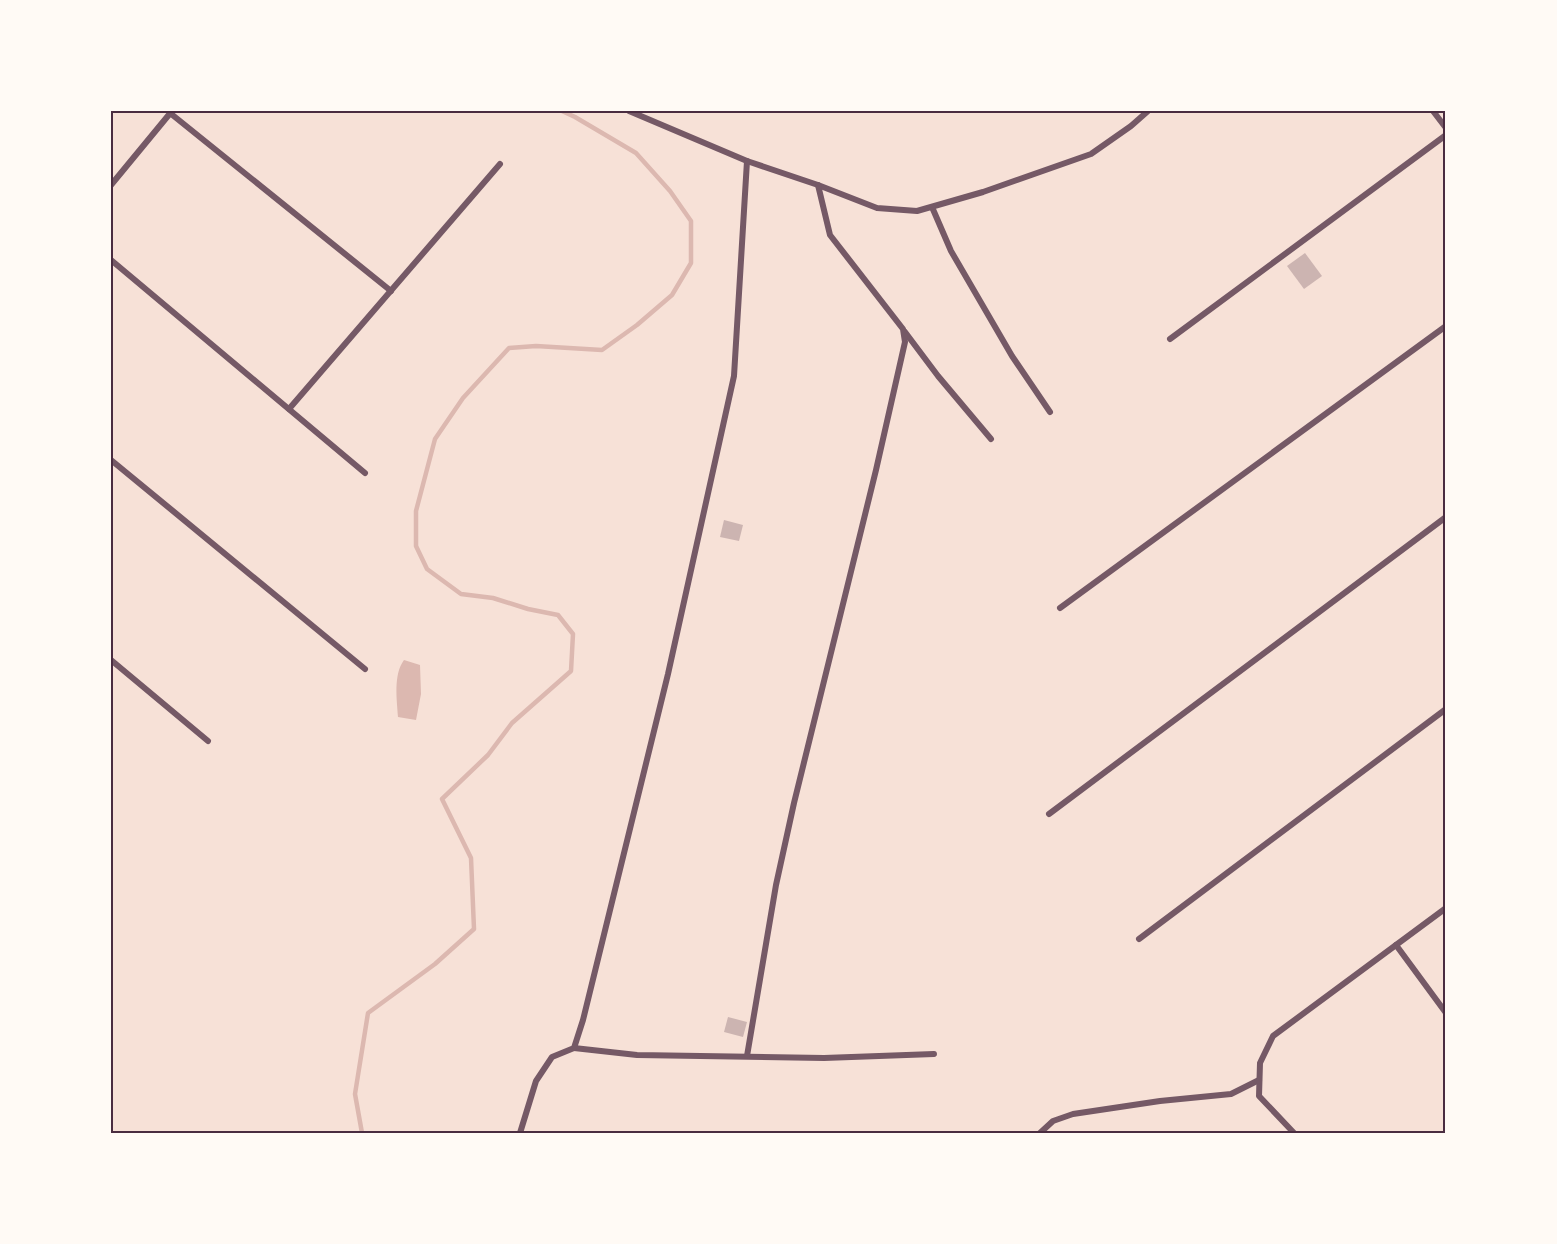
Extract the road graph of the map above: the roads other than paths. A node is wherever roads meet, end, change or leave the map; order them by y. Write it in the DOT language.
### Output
graph roads {
  1 [pos="629,111"];
  2 [pos="1148,111"];
  3 [pos="1433,111"];
  4 [pos="171,112"];
  5 [pos="1446,128"];
  6 [pos="1446,135"];
  7 [pos="747,161"];
  8 [pos="500,164"];
  9 [pos="111,185"];
  10 [pos="818,185"];
  11 [pos="932,207"];
  12 [pos="111,260"];
  13 [pos="391,291"];
  14 [pos="1446,326"];
  15 [pos="903,329"];
  16 [pos="1170,339"];
  17 [pos="289,409"];
  18 [pos="1050,412"];
  19 [pos="991,439"];
  20 [pos="111,460"];
  21 [pos="365,473"];
  22 [pos="1446,517"];
  23 [pos="1060,608"];
  24 [pos="111,660"];
  25 [pos="365,669"];
  26 [pos="1446,709"];
  27 [pos="208,741"];
  28 [pos="1049,814"];
  29 [pos="1446,908"];
  30 [pos="1139,939"];
  31 [pos="1396,945"];
  32 [pos="1446,1013"];
  33 [pos="574,1048"];
  34 [pos="934,1054"];
  35 [pos="747,1056"];
  36 [pos="1259,1080"];
  37 [pos="520,1133"];
  38 [pos="1040,1133"];
  39 [pos="1294,1133"];
  1 -- 7 [label="street"];
  2 -- 11 [label="street"];
  3 -- 5 [label="street"];
  4 -- 9 [label="street"];
  4 -- 13 [label="street"];
  6 -- 16 [label="street"];
  7 -- 10 [label="street"];
  7 -- 33 [label="street"];
  8 -- 13 [label="street"];
  10 -- 11 [label="street"];
  10 -- 15 [label="street"];
  11 -- 18 [label="street"];
  12 -- 17 [label="street"];
  13 -- 17 [label="street"];
  14 -- 23 [label="street"];
  15 -- 19 [label="street"];
  15 -- 35 [label="street"];
  17 -- 21 [label="street"];
  20 -- 25 [label="street"];
  22 -- 28 [label="street"];
  24 -- 27 [label="street"];
  26 -- 30 [label="street"];
  29 -- 31 [label="street"];
  31 -- 32 [label="street"];
  31 -- 36 [label="street"];
  33 -- 35 [label="street"];
  33 -- 37 [label="street"];
  34 -- 35 [label="street"];
  36 -- 38 [label="street"];
  36 -- 39 [label="street"];
}
